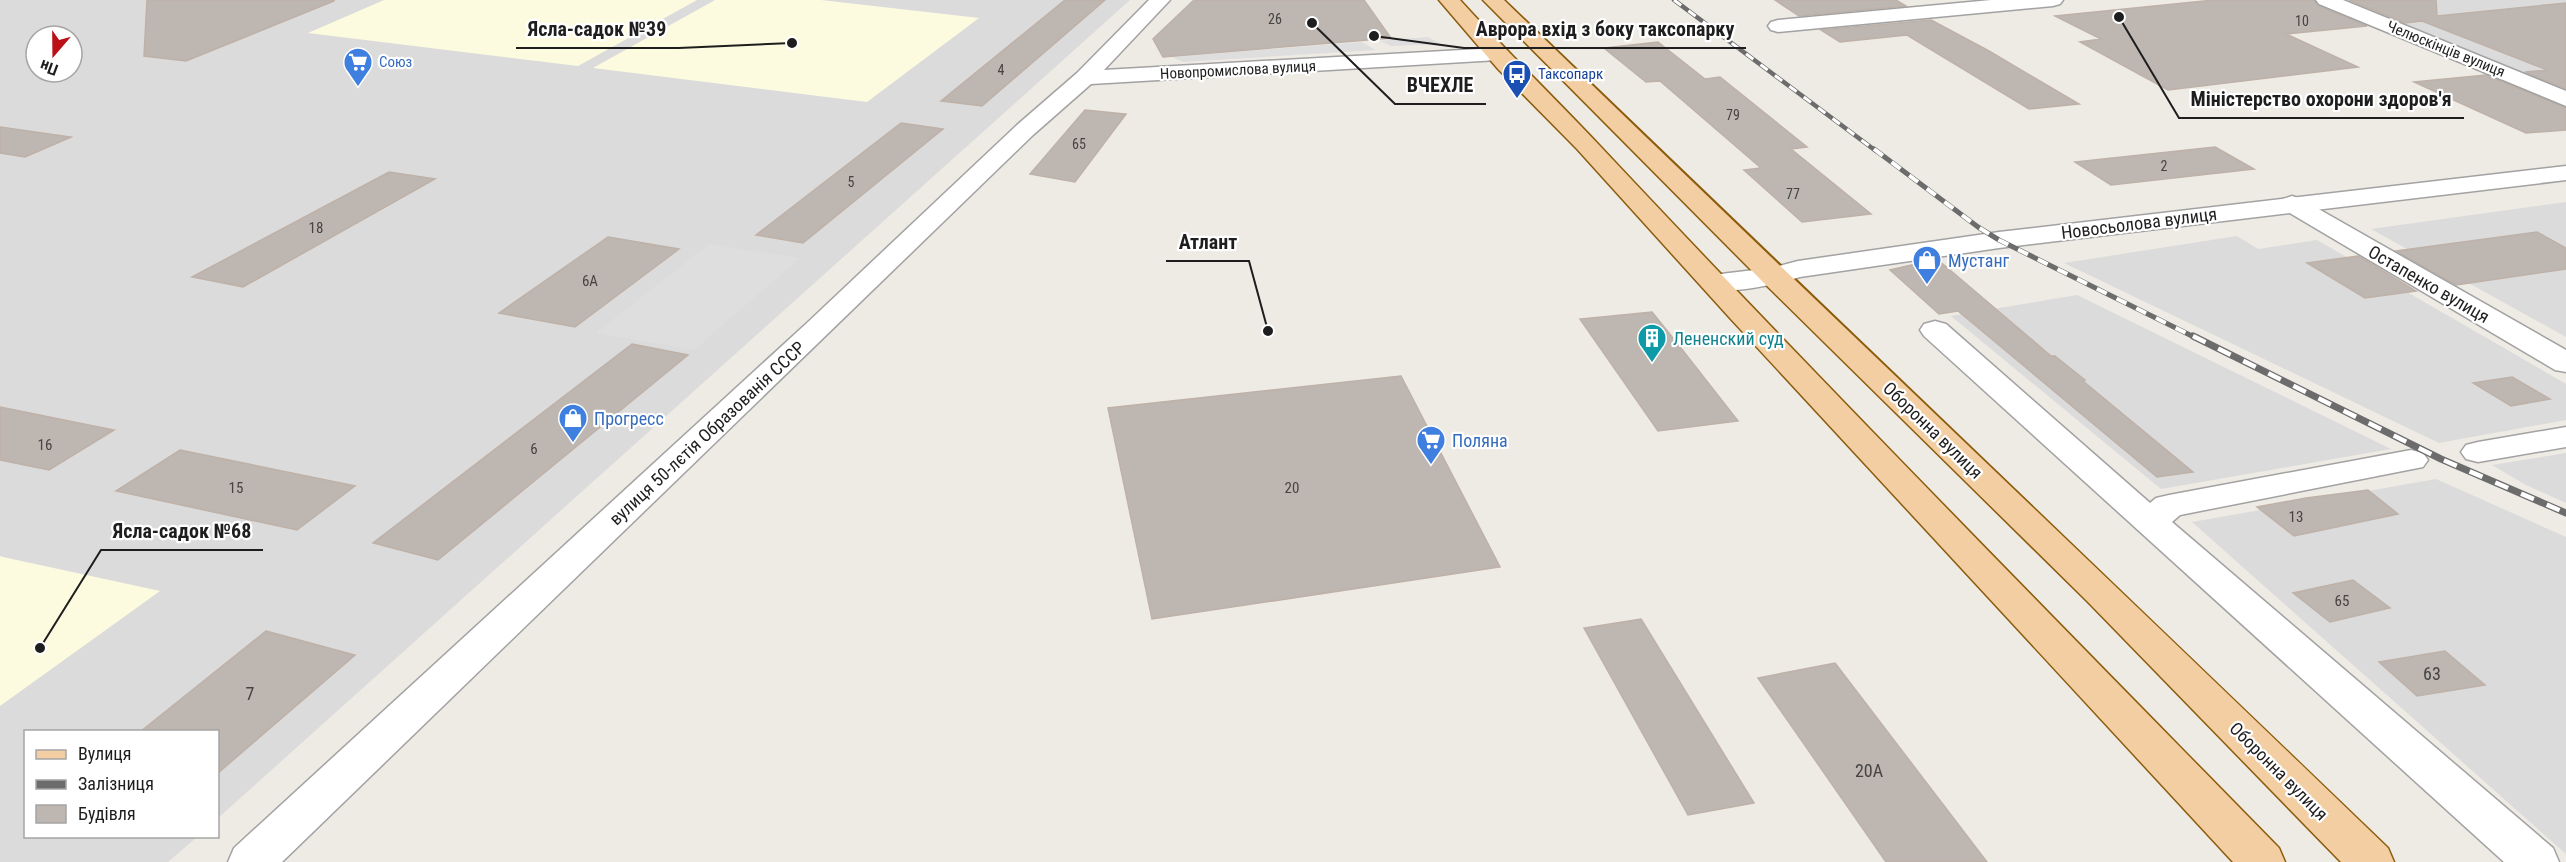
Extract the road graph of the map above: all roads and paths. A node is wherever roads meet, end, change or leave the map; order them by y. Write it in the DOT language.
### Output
graph roads {
  1 [pos="1160,0"];
  2 [pos="1449,0"];
  3 [pos="1493,0"];
  4 [pos="2053,0"];
  5 [pos="2326,0"];
  6 [pos="1778,26"];
  7 [pos="1498,54"];
  8 [pos="1085,78"];
  9 [pos="2566,99"];
  10 [pos="2566,173"];
  11 [pos="2292,204"];
  12 [pos="1773,276"];
  13 [pos="1714,282"];
  14 [pos="1935,330"];
  15 [pos="2566,363"];
  16 [pos="2566,437"];
  17 [pos="2478,452"];
  18 [pos="2411,460"];
  19 [pos="2150,522"];
  20 [pos="251,862"];
  21 [pos="2262,862"];
  22 [pos="2371,862"];
  23 [pos="2536,862"];
  1 -- 8 [label="street, вулиця 50-лєтія Образованія СССР"];
  2 -- 7 [label="main road"];
  3 -- 12 [label="main road, Оборонна вулиця"];
  4 -- 6 [label="street"];
  5 -- 9 [label="street, Челюскінців вулиця"];
  7 -- 8 [label="street, Новопромислова вулиця"];
  7 -- 13 [label="main road"];
  8 -- 20 [label="street, вулиця 50-лєтія Образованія СССР"];
  10 -- 11 [label="street, Новосьолова вулиця"];
  11 -- 12 [label="street, Новосьолова вулиця"];
  11 -- 15 [label="street, Остапенко вулиця"];
  12 -- 13 [label="street, Новосьолова вулиця"];
  12 -- 22 [label="main road, Оборонна вулиця"];
  13 -- 21 [label="main road"];
  14 -- 19 [label="street"];
  16 -- 17 [label="street"];
  18 -- 19 [label="street"];
  19 -- 23 [label="street"];
}
